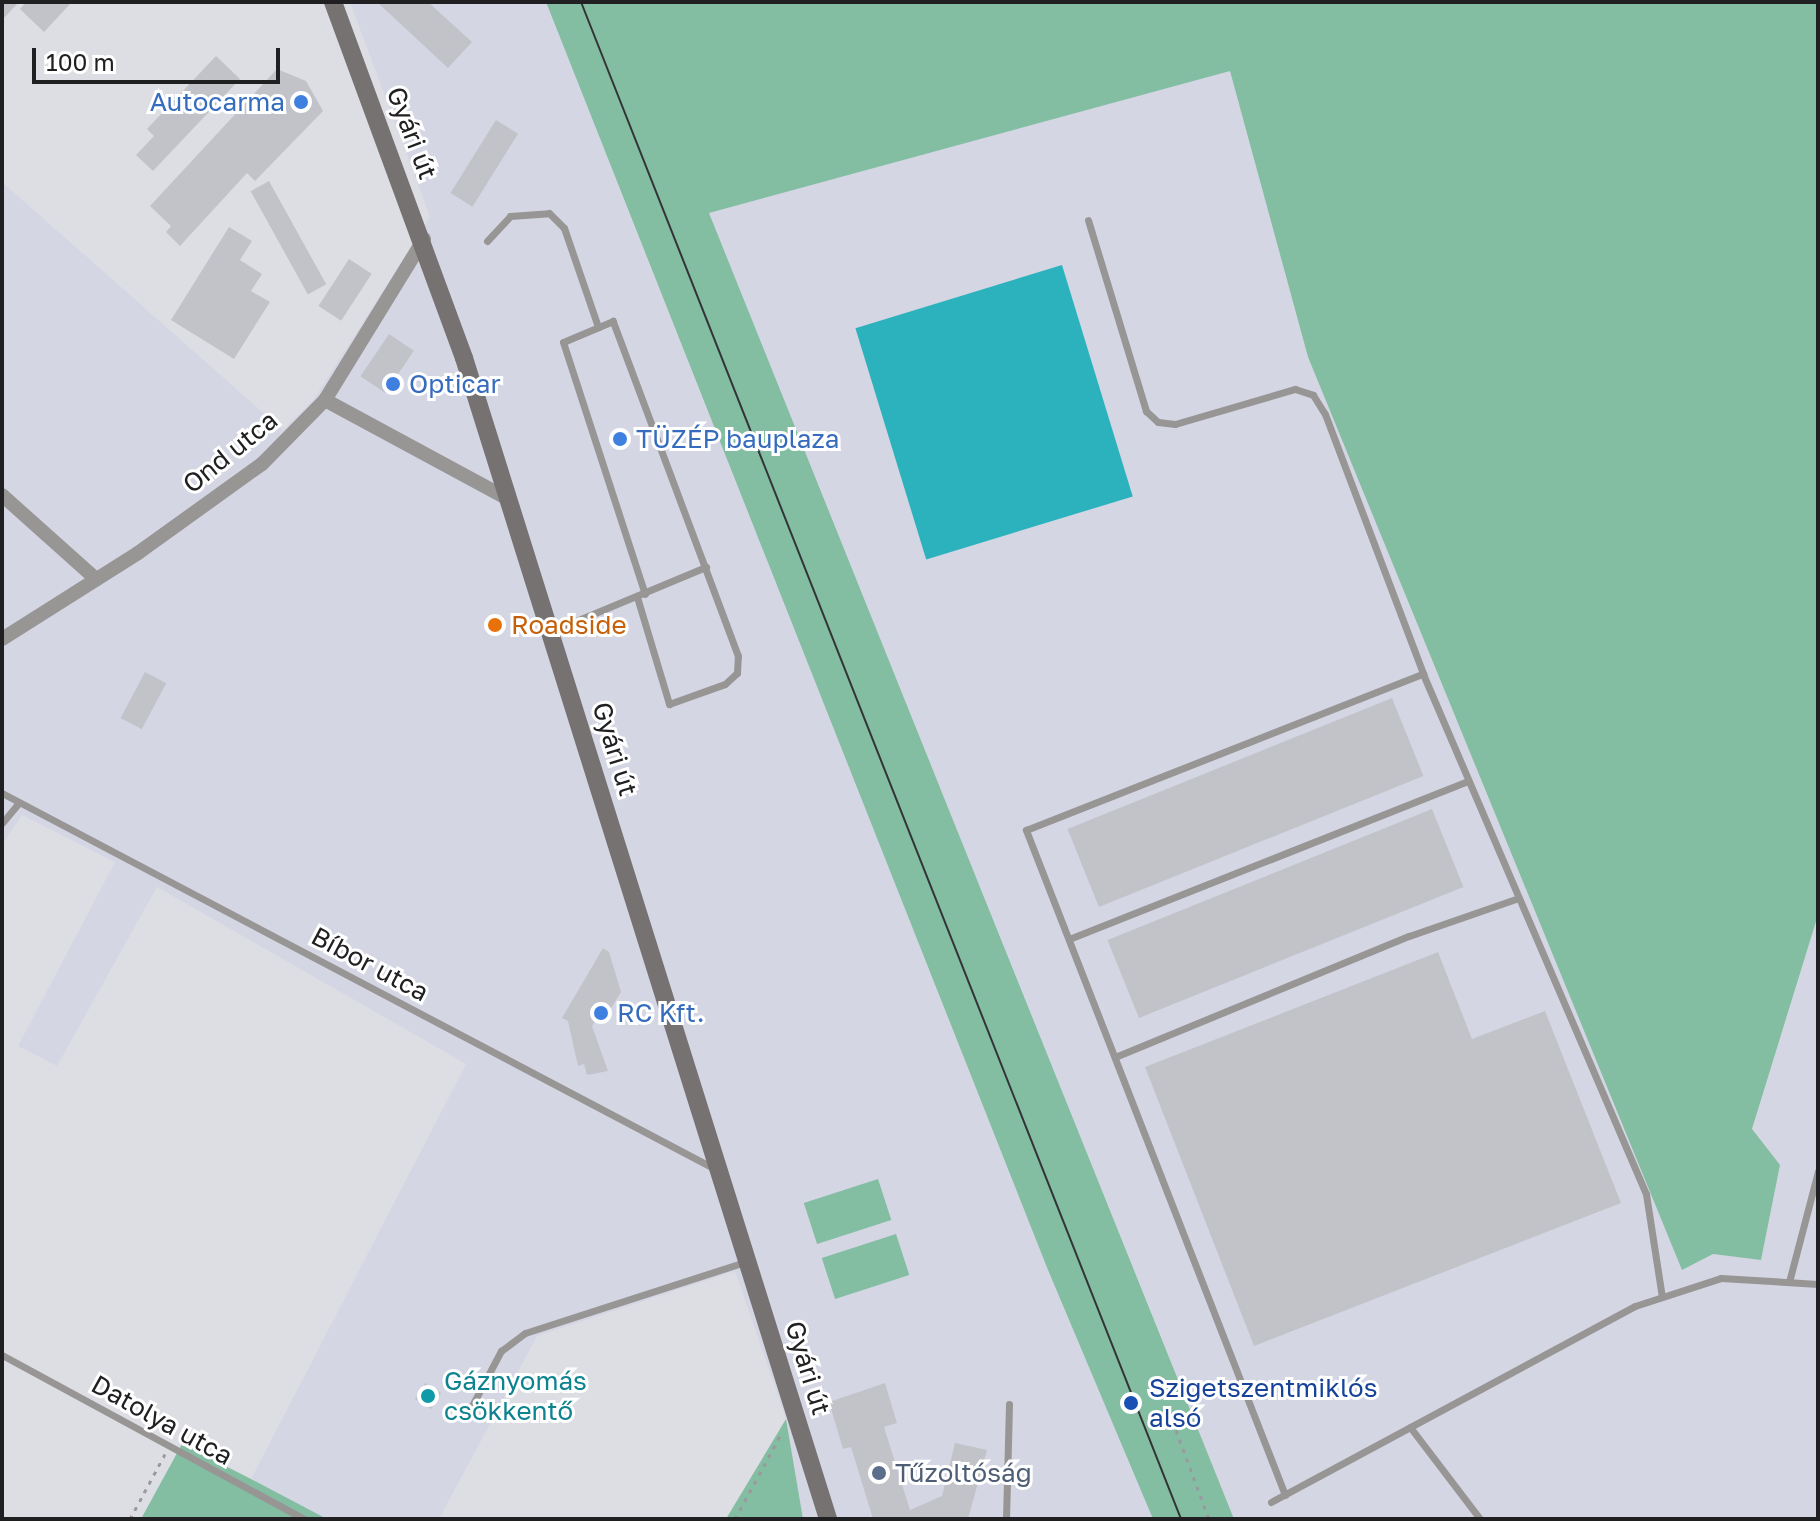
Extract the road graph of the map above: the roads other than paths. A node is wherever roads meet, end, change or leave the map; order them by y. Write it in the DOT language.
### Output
graph roads {
  1 [pos="333,2"];
  2 [pos="1088,220"];
  3 [pos="424,239"];
  4 [pos="487,241"];
  5 [pos="598,327"];
  6 [pos="325,400"];
  7 [pos="2,495"];
  8 [pos="510,500"];
  9 [pos="706,567"];
  10 [pos="96,579"];
  11 [pos="641,595"];
  12 [pos="552,631"];
  13 [pos="2,639"];
  14 [pos="1423,674"];
  15 [pos="1468,781"];
  16 [pos="2,793"];
  17 [pos="19,803"];
  18 [pos="2,823"];
  19 [pos="1519,898"];
  20 [pos="1069,939"];
  21 [pos="1115,1057"];
  22 [pos="718,1171"];
  23 [pos="1818,1171"];
  24 [pos="747,1261"];
  25 [pos="1790,1278"];
  26 [pos="1818,1284"];
  27 [pos="1662,1297"];
  28 [pos="2,1355"];
  29 [pos="1009,1404"];
  30 [pos="466,1417"];
  31 [pos="1410,1427"];
  32 [pos="1285,1495"];
  33 [pos="1271,1502"];
  34 [pos="304,1519"];
  35 [pos="828,1519"];
  36 [pos="1006,1519"];
  37 [pos="1480,1519"];
  1 -- 3 [label="street, Gyári út"];
  2 -- 14 [label="lane"];
  3 -- 6 [label="street, Ond utca"];
  3 -- 8 [label="street, Gyári út"];
  4 -- 5 [label="lane"];
  5 -- 9 [label="lane"];
  5 -- 11 [label="lane"];
  6 -- 8 [label="street"];
  6 -- 10 [label="street, Ond utca"];
  7 -- 10 [label="street"];
  8 -- 12 [label="street, Gyári út"];
  9 -- 11 [label="lane"];
  9 -- 11 [label="lane"];
  10 -- 13 [label="street, Ond utca"];
  11 -- 12 [label="lane"];
  12 -- 22 [label="street, Gyári út"];
  14 -- 15 [label="lane"];
  14 -- 20 [label="lane"];
  15 -- 19 [label="lane"];
  15 -- 20 [label="lane"];
  16 -- 17 [label="lane, Bíbor utca"];
  17 -- 18 [label="lane"];
  17 -- 22 [label="lane, Bíbor utca"];
  19 -- 21 [label="lane"];
  19 -- 27 [label="lane"];
  20 -- 21 [label="lane"];
  21 -- 32 [label="lane"];
  22 -- 24 [label="street, Gyári út"];
  23 -- 25 [label="lane"];
  24 -- 30 [label="lane"];
  24 -- 35 [label="street, Gyári út"];
  25 -- 26 [label="lane"];
  25 -- 27 [label="lane"];
  27 -- 31 [label="lane"];
  28 -- 34 [label="lane, Datolya utca"];
  29 -- 36 [label="lane"];
  31 -- 32 [label="lane"];
  31 -- 37 [label="lane"];
  32 -- 33 [label="lane"];
}
